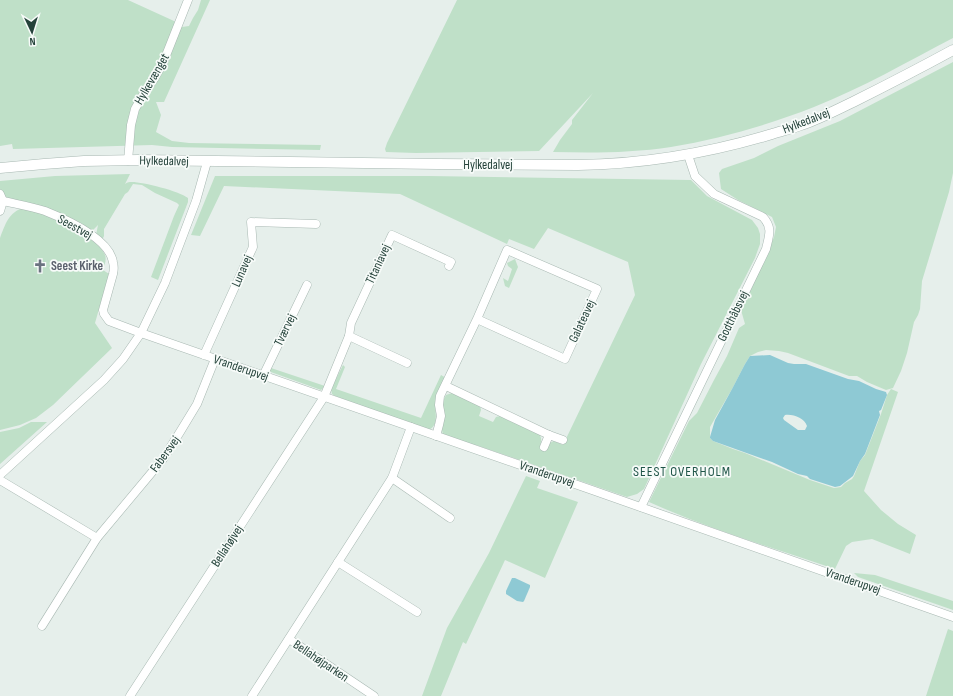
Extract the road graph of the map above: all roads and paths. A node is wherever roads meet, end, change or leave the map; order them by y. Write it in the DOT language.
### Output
graph roads {
  1 [pos="188,0"];
  2 [pos="953,50"];
  3 [pos="688,155"];
  4 [pos="128,160"];
  5 [pos="207,162"];
  6 [pos="0,168"];
  7 [pos="1,198"];
  8 [pos="0,211"];
  9 [pos="316,224"];
  10 [pos="449,266"];
  11 [pos="307,285"];
  12 [pos="477,319"];
  13 [pos="141,333"];
  14 [pos="349,336"];
  15 [pos="204,355"];
  16 [pos="215,359"];
  17 [pos="407,363"];
  18 [pos="263,376"];
  19 [pos="446,386"];
  20 [pos="324,397"];
  21 [pos="411,427"];
  22 [pos="549,435"];
  23 [pos="436,436"];
  24 [pos="564,440"];
  25 [pos="544,447"];
  26 [pos="0,475"];
  27 [pos="392,478"];
  28 [pos="0,480"];
  29 [pos="641,508"];
  30 [pos="450,518"];
  31 [pos="97,538"];
  32 [pos="338,562"];
  33 [pos="417,612"];
  34 [pos="953,617"];
  35 [pos="42,626"];
  36 [pos="288,639"];
  37 [pos="130,696"];
  38 [pos="252,696"];
  39 [pos="374,696"];
  1 -- 4 [label="street, Hylkevænget"];
  2 -- 3 [label="street, Hylkedalvej"];
  3 -- 5 [label="street, Hylkedalvej"];
  3 -- 29 [label="street, Godthåbsvej"];
  4 -- 5 [label="street, Hylkedalvej"];
  4 -- 6 [label="street, Hylkedalvej"];
  5 -- 13 [label="street"];
  7 -- 8 [label="street"];
  7 -- 13 [label="street, Seestvej"];
  9 -- 15 [label="street, Lunavej"];
  10 -- 14 [label="street, Titaniavej"];
  11 -- 18 [label="street, Tværvej"];
  12 -- 12 [label="street, Galateavej"];
  12 -- 19 [label="street, Galateavej"];
  13 -- 15 [label="street, Vranderupvej"];
  13 -- 26 [label="street"];
  14 -- 17 [label="street"];
  14 -- 20 [label="street, Titaniavej"];
  15 -- 16 [label="street, Vranderupvej"];
  16 -- 18 [label="street, Vranderupvej"];
  16 -- 31 [label="street, Fabersvej"];
  18 -- 20 [label="street, Vranderupvej"];
  19 -- 22 [label="street"];
  19 -- 23 [label="street, Galateavej"];
  20 -- 21 [label="street, Vranderupvej"];
  20 -- 37 [label="street, Bellahøjvej"];
  21 -- 23 [label="street, Vranderupvej"];
  21 -- 27 [label="street, Bellahøjparken"];
  22 -- 24 [label="street"];
  22 -- 25 [label="street"];
  23 -- 29 [label="street, Vranderupvej"];
  27 -- 30 [label="street"];
  27 -- 32 [label="street, Bellahøjparken"];
  28 -- 31 [label="street"];
  29 -- 34 [label="street, Vranderupvej"];
  31 -- 35 [label="street, Fabersvej"];
  32 -- 33 [label="street"];
  32 -- 36 [label="street, Bellahøjparken"];
  36 -- 38 [label="street, Bellahøjparken"];
  36 -- 39 [label="street, Bellahøjparken"];
}
